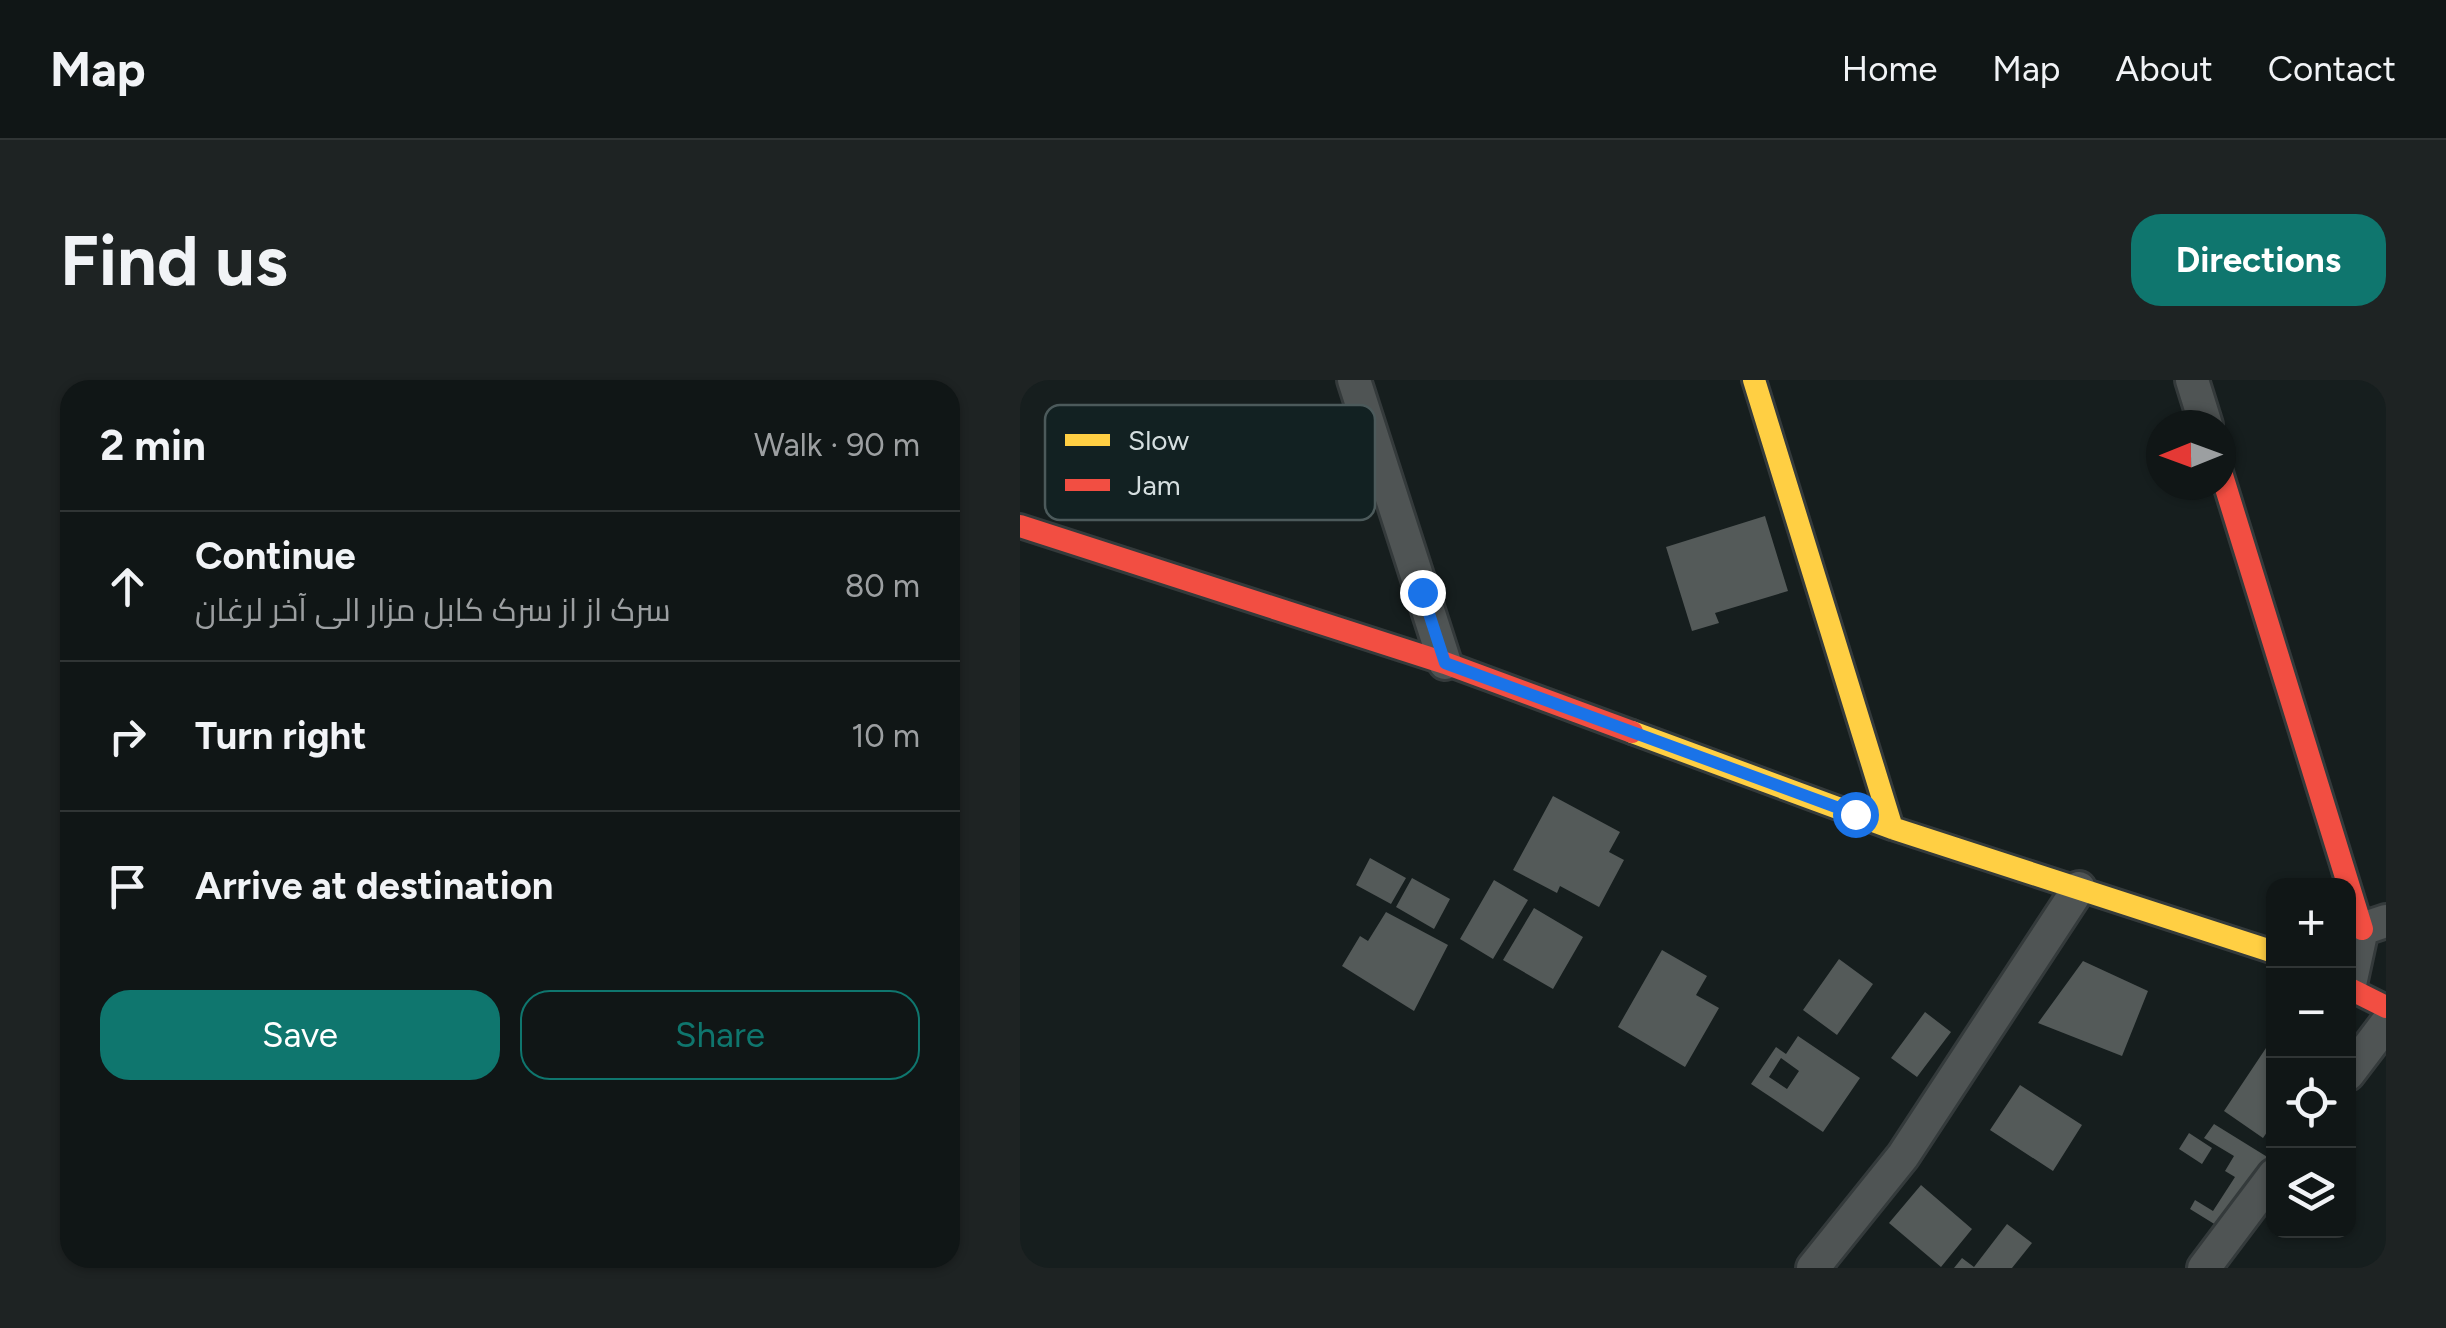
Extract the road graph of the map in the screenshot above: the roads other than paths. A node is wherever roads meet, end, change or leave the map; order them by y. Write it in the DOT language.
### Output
graph roads {
  1 [pos="1354,380"];
  2 [pos="1754,380"];
  3 [pos="2192,380"];
  4 [pos="1362,405"];
  5 [pos="2201,410"];
  6 [pos="1375,445"];
  7 [pos="2230,500"];
  8 [pos="1020,526"];
  9 [pos="1445,663"];
  10 [pos="1892,828"];
  11 [pos="2079,888"];
  12 [pos="2374,925"];
  13 [pos="2266,949"];
  14 [pos="2356,970"];
  15 [pos="2356,992"];
  16 [pos="2386,1007"];
  17 [pos="2386,1024"];
  18 [pos="2356,1063"];
  19 [pos="2266,1186"];
  20 [pos="1813,1268"];
  21 [pos="2204,1268"];
  1 -- 4 [label="street"];
  2 -- 10 [label="street"];
  3 -- 5 [label="street"];
  6 -- 9 [label="street"];
  7 -- 12 [label="street"];
  8 -- 9 [label="street"];
  9 -- 10 [label="street"];
  10 -- 11 [label="street"];
  11 -- 13 [label="street"];
  11 -- 20 [label="street"];
  12 -- 14 [label="street"];
  15 -- 16 [label="street"];
  17 -- 18 [label="street"];
  19 -- 21 [label="street"];
}
